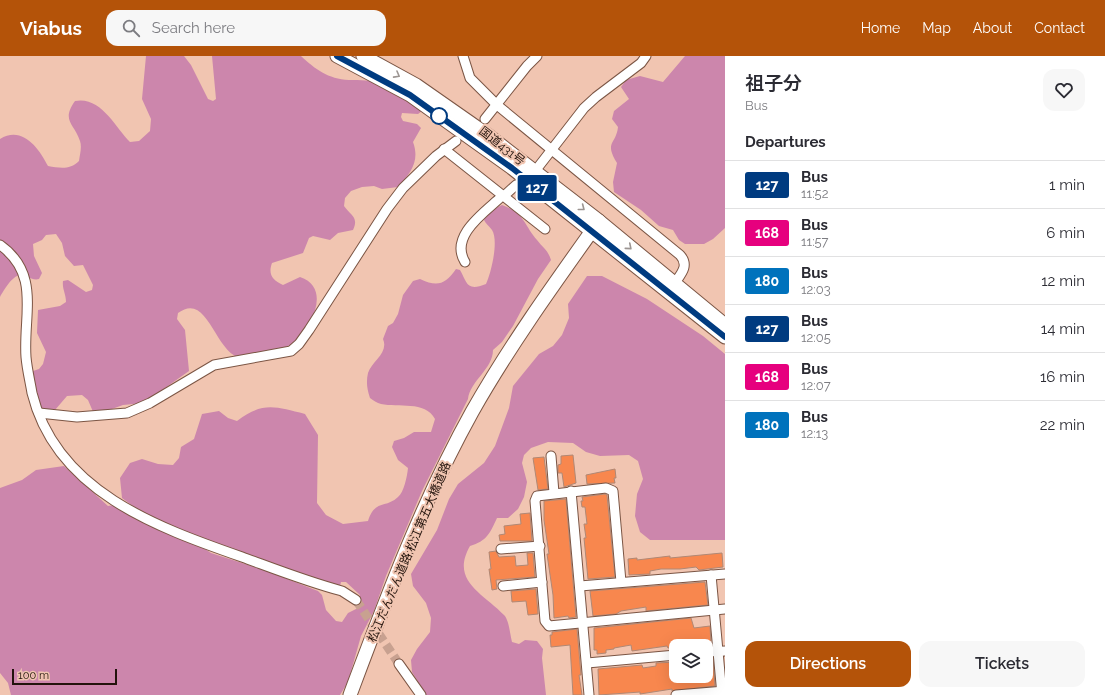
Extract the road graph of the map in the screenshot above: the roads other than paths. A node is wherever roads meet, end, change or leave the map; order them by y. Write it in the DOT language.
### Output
graph roads {
  1 [pos="337,56"];
  2 [pos="363,56"];
  3 [pos="463,56"];
  4 [pos="537,56"];
  5 [pos="646,56"];
  6 [pos="497,105"];
  7 [pos="484,119"];
  8 [pos="456,141"];
  9 [pos="444,149"];
  10 [pos="553,150"];
  11 [pos="539,166"];
  12 [pos="516,185"];
  13 [pos="596,226"];
  14 [pos="545,229"];
  15 [pos="0,245"];
  16 [pos="466,262"];
  17 [pos="674,284"];
  18 [pos="725,325"];
  19 [pos="725,337"];
  20 [pos="39,413"];
  21 [pos="551,456"];
  22 [pos="572,491"];
  23 [pos="554,493"];
  24 [pos="540,546"];
  25 [pos="500,550"];
  26 [pos="725,574"];
  27 [pos="711,575"];
  28 [pos="542,582"];
  29 [pos="621,582"];
  30 [pos="503,586"];
  31 [pos="580,586"];
  32 [pos="356,600"];
  33 [pos="725,609"];
  34 [pos="714,610"];
  35 [pos="583,623"];
  36 [pos="722,651"];
  37 [pos="669,656"];
  38 [pos="587,663"];
  39 [pos="399,664"];
  40 [pos="723,692"];
  41 [pos="350,695"];
  42 [pos="421,695"];
  43 [pos="590,695"];
  44 [pos="676,695"];
  1 -- 13 [label="highway, 国道431号"];
  2 -- 13 [label="highway, 国道431号, one-way"];
  3 -- 6 [label="street"];
  4 -- 6 [label="street"];
  5 -- 10 [label="street"];
  6 -- 7 [label="street"];
  6 -- 10 [label="street"];
  8 -- 9 [label="street"];
  9 -- 14 [label="street"];
  9 -- 20 [label="street"];
  10 -- 11 [label="street"];
  10 -- 17 [label="street"];
  12 -- 16 [label="street"];
  13 -- 17 [label="highway, 国道431号, one-way"];
  13 -- 19 [label="highway, 国道431号"];
  13 -- 41 [label="highway, 松江だんだん道路;松江第五大橋道路"];
  15 -- 20 [label="street"];
  17 -- 18 [label="highway, 国道431号"];
  20 -- 32 [label="street"];
  21 -- 23 [label="street"];
  22 -- 23 [label="street"];
  22 -- 29 [label="street"];
  22 -- 31 [label="street"];
  23 -- 24 [label="street"];
  24 -- 25 [label="street"];
  24 -- 28 [label="street"];
  26 -- 27 [label="street"];
  27 -- 29 [label="street"];
  27 -- 34 [label="street"];
  28 -- 30 [label="street"];
  28 -- 35 [label="street"];
  29 -- 31 [label="street"];
  31 -- 35 [label="street"];
  33 -- 34 [label="street"];
  34 -- 35 [label="street"];
  34 -- 36 [label="street"];
  35 -- 38 [label="street"];
  36 -- 40 [label="street"];
  37 -- 38 [label="street"];
  38 -- 43 [label="street"];
  39 -- 42 [label="street"];
  40 -- 44 [label="street"];
}
